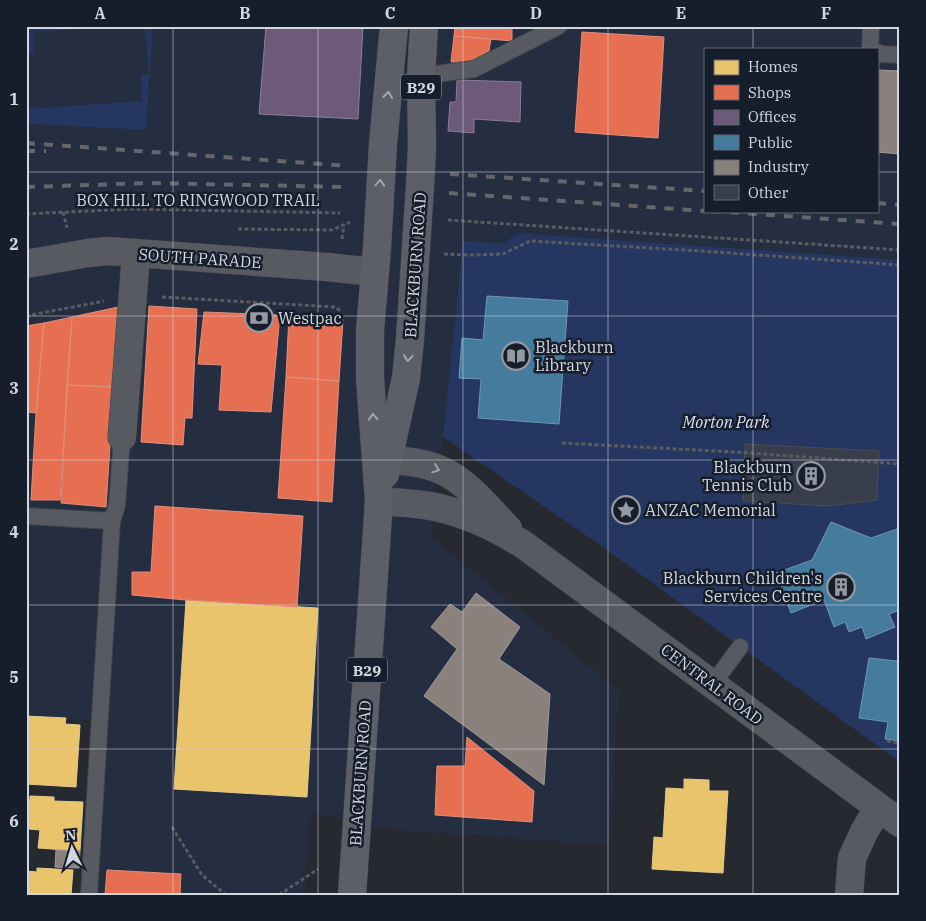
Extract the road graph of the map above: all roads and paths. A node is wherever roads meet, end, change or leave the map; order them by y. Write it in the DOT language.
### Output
graph roads {
  1 [pos="394,26"];
  2 [pos="424,26"];
  3 [pos="559,26"];
  4 [pos="871,26"];
  5 [pos="870,48"];
  6 [pos="878,53"];
  7 [pos="900,55"];
  8 [pos="421,76"];
  9 [pos="63,212"];
  10 [pos="340,213"];
  11 [pos="26,214"];
  12 [pos="448,220"];
  13 [pos="352,222"];
  14 [pos="234,228"];
  15 [pos="69,235"];
  16 [pos="900,250"];
  17 [pos="136,253"];
  18 [pos="439,254"];
  19 [pos="26,264"];
  20 [pos="900,264"];
  21 [pos="374,272"];
  22 [pos="414,274"];
  23 [pos="122,437"];
  24 [pos="562,442"];
  25 [pos="900,464"];
  26 [pos="382,465"];
  27 [pos="379,501"];
  28 [pos="26,516"];
  29 [pos="112,521"];
  30 [pos="524,545"];
  31 [pos="740,646"];
  32 [pos="712,684"];
  33 [pos="887,741"];
  34 [pos="900,743"];
  35 [pos="889,815"];
  36 [pos="172,827"];
  37 [pos="318,869"];
  38 [pos="89,895"];
  39 [pos="226,895"];
  40 [pos="279,895"];
  41 [pos="352,895"];
  42 [pos="849,895"];
  21 -- 1 [label="main road, BLACKBURN ROAD / B29, one-way"];
  2 -- 8 [label="main road, BLACKBURN ROAD / B29"];
  3 -- 8 [label="lane"];
  4 -- 5 [label="lane"];
  6 -- 7 [label="lane"];
  8 -- 22 [label="main road, BLACKBURN ROAD / B29"];
  9 -- 10 [label="path, BOX HILL TO RINGWOOD TRAIL"];
  9 -- 11 [label="path, BOX HILL TO RINGWOOD TRAIL"];
  9 -- 15 [label="path"];
  12 -- 16 [label="path"];
  13 -- 14 [label="path"];
  17 -- 19 [label="street, SOUTH PARADE"];
  17 -- 21 [label="street, SOUTH PARADE"];
  17 -- 23 [label="street"];
  18 -- 20 [label="path"];
  21 -- 22 [label="main road"];
  26 -- 21 [label="main road, BLACKBURN ROAD / B29, one-way"];
  22 -- 26 [label="main road, BLACKBURN ROAD / B29, one-way"];
  23 -- 29 [label="lane"];
  24 -- 25 [label="path"];
  26 -- 27 [label="main road, BLACKBURN ROAD / B29"];
  26 -- 30 [label="street, CENTRAL ROAD, one-way"];
  27 -- 30 [label="street, CENTRAL ROAD"];
  27 -- 41 [label="main road, BLACKBURN ROAD / B29"];
  28 -- 29 [label="lane"];
  29 -- 38 [label="lane"];
  30 -- 32 [label="street, CENTRAL ROAD"];
  31 -- 32 [label="lane"];
  32 -- 35 [label="street, CENTRAL ROAD"];
  33 -- 34 [label="path"];
  35 -- 42 [label="street"];
  36 -- 39 [label="path"];
  37 -- 40 [label="path"];
}
